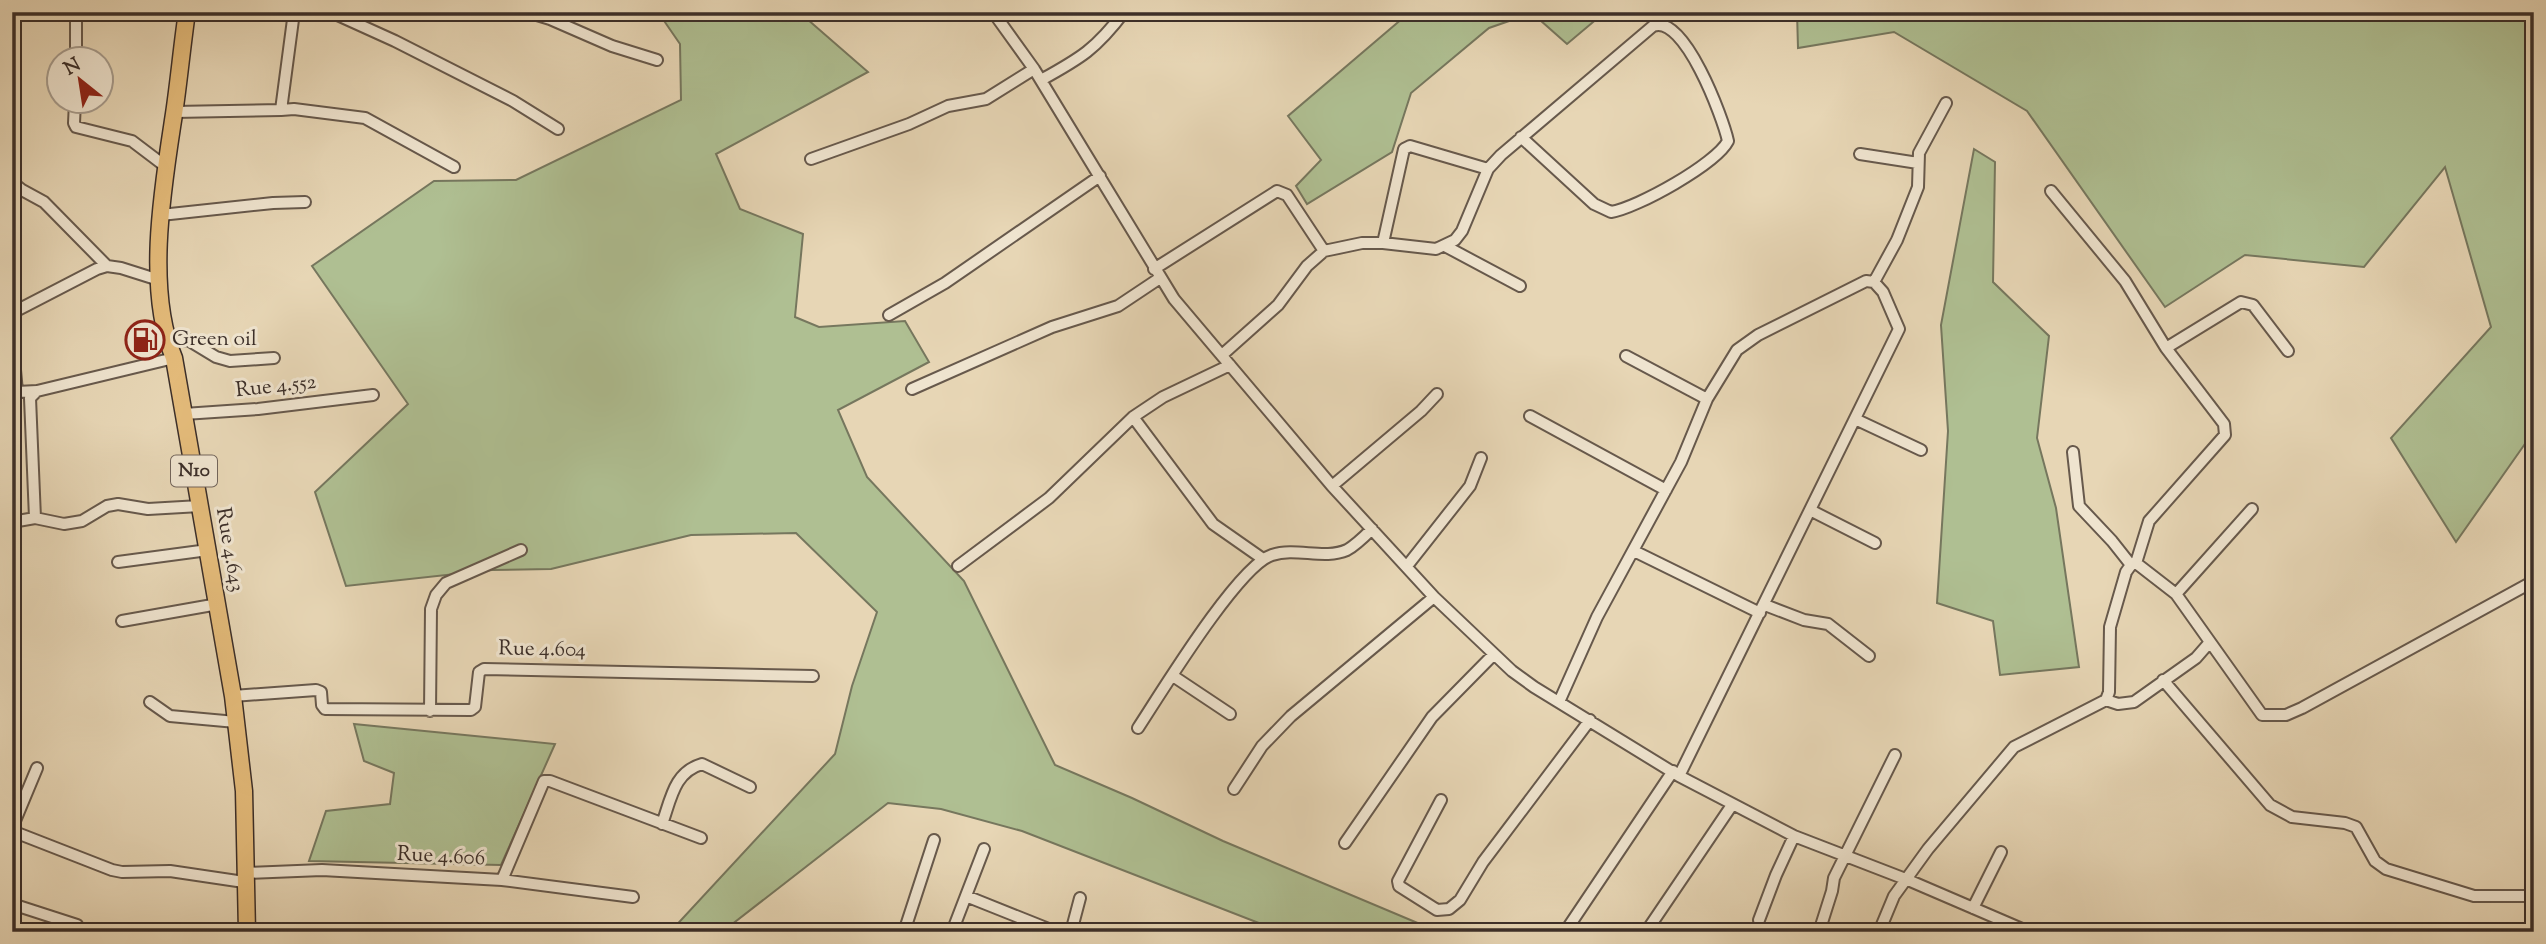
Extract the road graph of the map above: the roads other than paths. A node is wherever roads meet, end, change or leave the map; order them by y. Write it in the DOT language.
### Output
graph roads {
  1 [pos="76,12"];
  2 [pos="187,12"];
  3 [pos="294,12"];
  4 [pos="331,12"];
  5 [pos="527,12"];
  6 [pos="992,12"];
  7 [pos="1124,12"];
  8 [pos="76,46"];
  9 [pos="657,60"];
  10 [pos="1034,68"];
  11 [pos="1041,80"];
  12 [pos="1946,103"];
  13 [pos="281,110"];
  14 [pos="174,112"];
  15 [pos="74,116"];
  16 [pos="558,129"];
  17 [pos="1521,137"];
  18 [pos="1860,154"];
  19 [pos="811,159"];
  20 [pos="1918,163"];
  21 [pos="166,166"];
  22 [pos="454,167"];
  23 [pos="1488,169"];
  24 [pos="1100,176"];
  25 [pos="12,182"];
  26 [pos="2051,191"];
  27 [pos="305,202"];
  28 [pos="161,215"];
  29 [pos="1384,243"];
  30 [pos="1445,246"];
  31 [pos="1324,251"];
  32 [pos="107,266"];
  33 [pos="1157,273"];
  34 [pos="159,280"];
  35 [pos="1874,282"];
  36 [pos="1520,286"];
  37 [pos="12,313"];
  38 [pos="889,315"];
  39 [pos="12,337"];
  40 [pos="167,342"];
  41 [pos="2166,348"];
  42 [pos="2288,351"];
  43 [pos="1222,355"];
  44 [pos="1626,356"];
  45 [pos="174,358"];
  46 [pos="274,358"];
  47 [pos="1230,365"];
  48 [pos="912,389"];
  49 [pos="37,391"];
  50 [pos="1437,394"];
  51 [pos="373,395"];
  52 [pos="1707,399"];
  53 [pos="184,414"];
  54 [pos="1530,416"];
  55 [pos="1133,417"];
  56 [pos="1855,419"];
  57 [pos="1921,450"];
  58 [pos="2073,452"];
  59 [pos="1481,458"];
  60 [pos="1332,486"];
  61 [pos="1665,491"];
  62 [pos="200,506"];
  63 [pos="2252,509"];
  64 [pos="1810,510"];
  65 [pos="35,518"];
  66 [pos="12,522"];
  67 [pos="1372,529"];
  68 [pos="1875,543"];
  69 [pos="208,550"];
  70 [pos="521,550"];
  71 [pos="1634,551"];
  72 [pos="1263,559"];
  73 [pos="118,562"];
  74 [pos="2134,564"];
  75 [pos="958,566"];
  76 [pos="1407,566"];
  77 [pos="2534,581"];
  78 [pos="2176,594"];
  79 [pos="1434,597"];
  80 [pos="218,604"];
  81 [pos="1763,609"];
  82 [pos="122,621"];
  83 [pos="2210,642"];
  84 [pos="1494,654"];
  85 [pos="1869,656"];
  86 [pos="813,676"];
  87 [pos="1173,676"];
  88 [pos="2164,680"];
  89 [pos="233,696"];
  90 [pos="2106,700"];
  91 [pos="150,702"];
  92 [pos="1559,702"];
  93 [pos="430,711"];
  94 [pos="1230,714"];
  95 [pos="1590,720"];
  96 [pos="236,722"];
  97 [pos="1138,728"];
  98 [pos="1895,755"];
  99 [pos="37,768"];
  100 [pos="1676,774"];
  101 [pos="750,787"];
  102 [pos="1234,789"];
  103 [pos="1441,800"];
  104 [pos="1732,805"];
  105 [pos="662,824"];
  106 [pos="12,830"];
  107 [pos="1794,836"];
  108 [pos="701,838"];
  109 [pos="934,841"];
  110 [pos="1345,843"];
  111 [pos="984,849"];
  112 [pos="2001,852"];
  113 [pos="1846,855"];
  114 [pos="245,878"];
  115 [pos="502,880"];
  116 [pos="1908,880"];
  117 [pos="966,896"];
  118 [pos="2534,896"];
  119 [pos="633,897"];
  120 [pos="1080,898"];
  121 [pos="12,904"];
  122 [pos="1973,908"];
  123 [pos="1759,920"];
  124 [pos="78,932"];
  125 [pos="247,932"];
  126 [pos="904,932"];
  127 [pos="952,932"];
  128 [pos="1056,932"];
  129 [pos="1071,932"];
  130 [pos="1565,932"];
  131 [pos="1646,932"];
  132 [pos="1819,932"];
  133 [pos="1879,932"];
  134 [pos="2029,932"];
  1 -- 8 [label="street"];
  2 -- 14 [label="highway, Rue 4.643 / N10"];
  3 -- 13 [label="street"];
  4 -- 16 [label="street"];
  5 -- 9 [label="street"];
  6 -- 10 [label="street"];
  7 -- 11 [label="street"];
  10 -- 11 [label="street"];
  10 -- 19 [label="street"];
  11 -- 24 [label="street"];
  12 -- 20 [label="street"];
  13 -- 14 [label="street"];
  13 -- 22 [label="street"];
  14 -- 21 [label="highway, Rue 4.643 / N10"];
  15 -- 21 [label="street"];
  17 -- 17 [label="street"];
  17 -- 23 [label="street"];
  18 -- 20 [label="street"];
  20 -- 35 [label="street"];
  21 -- 28 [label="highway, Rue 4.643 / N10"];
  23 -- 29 [label="street"];
  23 -- 30 [label="street"];
  24 -- 33 [label="street"];
  24 -- 38 [label="street"];
  25 -- 32 [label="street"];
  26 -- 41 [label="street"];
  27 -- 28 [label="street"];
  28 -- 34 [label="highway, Rue 4.643 / N10"];
  29 -- 30 [label="street"];
  29 -- 31 [label="street"];
  30 -- 36 [label="street"];
  31 -- 33 [label="street"];
  31 -- 43 [label="street"];
  32 -- 34 [label="street"];
  32 -- 37 [label="street"];
  33 -- 43 [label="street"];
  33 -- 48 [label="street"];
  34 -- 40 [label="highway, Rue 4.643 / N10"];
  35 -- 52 [label="street"];
  35 -- 56 [label="street"];
  39 -- 49 [label="street"];
  40 -- 45 [label="highway, Rue 4.643 / N10"];
  40 -- 46 [label="street"];
  41 -- 42 [label="street"];
  41 -- 74 [label="street"];
  43 -- 47 [label="street"];
  44 -- 52 [label="street"];
  45 -- 49 [label="street"];
  45 -- 53 [label="highway, Rue 4.643 / N10"];
  47 -- 55 [label="street"];
  47 -- 60 [label="street"];
  49 -- 65 [label="street"];
  50 -- 60 [label="street"];
  51 -- 53 [label="street, Rue 4.552"];
  52 -- 61 [label="street"];
  53 -- 62 [label="highway, Rue 4.643 / N10"];
  54 -- 61 [label="street"];
  55 -- 72 [label="street"];
  55 -- 75 [label="street"];
  56 -- 57 [label="street"];
  56 -- 64 [label="street"];
  58 -- 74 [label="street"];
  59 -- 76 [label="street"];
  60 -- 67 [label="street"];
  61 -- 71 [label="street"];
  62 -- 65 [label="street"];
  62 -- 69 [label="highway, Rue 4.643 / N10"];
  63 -- 78 [label="street"];
  64 -- 68 [label="street"];
  64 -- 81 [label="street"];
  65 -- 66 [label="street"];
  67 -- 72 [label="street"];
  67 -- 76 [label="street"];
  69 -- 73 [label="street"];
  69 -- 80 [label="highway, Rue 4.643 / N10"];
  70 -- 93 [label="street"];
  71 -- 81 [label="street"];
  71 -- 92 [label="street"];
  72 -- 87 [label="street"];
  74 -- 78 [label="street"];
  74 -- 90 [label="street"];
  76 -- 79 [label="street"];
  77 -- 83 [label="street"];
  78 -- 83 [label="street"];
  79 -- 84 [label="street"];
  79 -- 102 [label="street"];
  80 -- 82 [label="street"];
  80 -- 89 [label="highway, Rue 4.643 / N10"];
  81 -- 85 [label="street"];
  81 -- 100 [label="street"];
  83 -- 88 [label="street"];
  84 -- 92 [label="street"];
  84 -- 110 [label="street"];
  86 -- 93 [label="street, Rue 4.604"];
  87 -- 94 [label="street"];
  87 -- 97 [label="street"];
  88 -- 90 [label="street"];
  88 -- 118 [label="street"];
  89 -- 93 [label="street, Rue 4.604"];
  89 -- 96 [label="highway, Rue 4.643 / N10"];
  90 -- 116 [label="street"];
  91 -- 96 [label="street"];
  92 -- 95 [label="street"];
  95 -- 100 [label="street"];
  95 -- 103 [label="street"];
  96 -- 114 [label="highway, Rue 4.643 / N10"];
  98 -- 113 [label="street"];
  99 -- 106 [label="street"];
  100 -- 104 [label="street"];
  100 -- 130 [label="street"];
  101 -- 105 [label="street"];
  104 -- 107 [label="street"];
  104 -- 131 [label="street"];
  105 -- 108 [label="street"];
  105 -- 115 [label="street"];
  106 -- 114 [label="street, Rue 4.606"];
  107 -- 113 [label="street"];
  107 -- 123 [label="street"];
  109 -- 126 [label="street"];
  111 -- 117 [label="street"];
  112 -- 122 [label="street"];
  113 -- 116 [label="street"];
  113 -- 132 [label="street"];
  114 -- 115 [label="street, Rue 4.606"];
  114 -- 125 [label="highway, Rue 4.643 / N10"];
  115 -- 119 [label="street, Rue 4.606"];
  116 -- 122 [label="street"];
  116 -- 133 [label="street"];
  117 -- 127 [label="street"];
  117 -- 128 [label="street"];
  120 -- 129 [label="street"];
  121 -- 124 [label="street"];
  122 -- 134 [label="street"];
}
